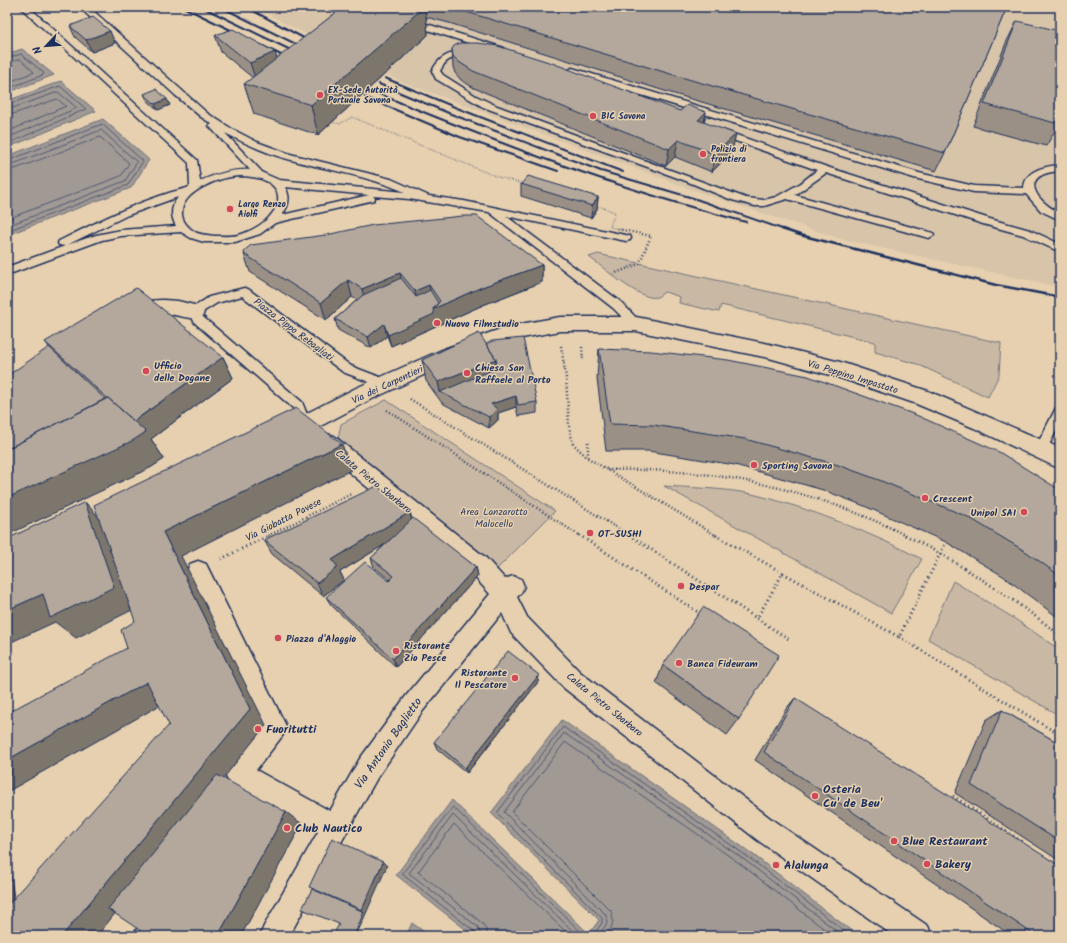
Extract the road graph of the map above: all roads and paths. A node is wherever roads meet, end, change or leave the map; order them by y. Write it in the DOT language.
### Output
graph roads {
  1 [pos="24,7"];
  2 [pos="83,7"];
  3 [pos="399,18"];
  4 [pos="511,53"];
  5 [pos="477,56"];
  6 [pos="564,69"];
  7 [pos="204,115"];
  8 [pos="332,122"];
  9 [pos="711,129"];
  10 [pos="1060,168"];
  11 [pos="824,169"];
  12 [pos="261,176"];
  13 [pos="276,183"];
  14 [pos="525,185"];
  15 [pos="192,189"];
  16 [pos="1029,192"];
  17 [pos="387,195"];
  18 [pos="787,196"];
  19 [pos="430,200"];
  20 [pos="593,205"];
  21 [pos="492,210"];
  22 [pos="1060,217"];
  23 [pos="275,220"];
  24 [pos="183,229"];
  25 [pos="929,235"];
  26 [pos="626,238"];
  27 [pos="1060,248"];
  28 [pos="23,265"];
  29 [pos="7,271"];
  30 [pos="608,276"];
  31 [pos="195,312"];
  32 [pos="636,324"];
  33 [pos="115,326"];
  34 [pos="568,348"];
  35 [pos="575,348"];
  36 [pos="583,361"];
  37 [pos="386,384"];
  38 [pos="363,394"];
  39 [pos="1060,411"];
  40 [pos="305,424"];
  41 [pos="270,442"];
  42 [pos="588,442"];
  43 [pos="1041,449"];
  44 [pos="588,458"];
  45 [pos="1060,460"];
  46 [pos="607,470"];
  47 [pos="374,482"];
  48 [pos="946,542"];
  49 [pos="941,554"];
  50 [pos="198,571"];
  51 [pos="783,573"];
  52 [pos="508,590"];
  53 [pos="706,617"];
  54 [pos="757,618"];
  55 [pos="1060,635"];
  56 [pos="899,637"];
  57 [pos="790,640"];
  58 [pos="1060,735"];
  59 [pos="953,796"];
  60 [pos="334,827"];
  61 [pos="1025,844"];
  62 [pos="155,879"];
  63 [pos="113,936"];
  64 [pos="274,936"];
  65 [pos="918,936"];
  1 -- 15 [label="lane"];
  2 -- 7 [label="lane"];
  3 -- 4 [label="lane"];
  5 -- 18 [label="lane"];
  6 -- 16 [label="lane"];
  7 -- 12 [label="lane"];
  7 -- 19 [label="lane"];
  8 -- 14 [label="path, bridge"];
  9 -- 11 [label="lane"];
  10 -- 16 [label="lane"];
  11 -- 18 [label="lane"];
  11 -- 27 [label="lane"];
  12 -- 13 [label="lane"];
  12 -- 15 [label="lane"];
  13 -- 17 [label="lane"];
  13 -- 23 [label="lane"];
  15 -- 24 [label="lane"];
  15 -- 28 [label="lane"];
  16 -- 22 [label="lane"];
  17 -- 19 [label="lane"];
  17 -- 23 [label="lane"];
  18 -- 25 [label="lane"];
  19 -- 21 [label="lane"];
  20 -- 30 [label="path, bridge"];
  21 -- 26 [label="lane"];
  21 -- 32 [label="lane"];
  23 -- 24 [label="lane"];
  24 -- 28 [label="lane"];
  28 -- 29 [label="lane"];
  31 -- 33 [label="street"];
  31 -- 37 [label="lane, Piazza Pippo Rebagliati"];
  31 -- 40 [label="lane"];
  32 -- 37 [label="street, Via dei Carpentieri"];
  32 -- 43 [label="street, Via Peppino Impastato"];
  34 -- 44 [label="path"];
  35 -- 36 [label="path"];
  37 -- 38 [label="street, Via dei Carpentieri"];
  37 -- 54 [label="path"];
  38 -- 40 [label="street, Via dei Carpentieri"];
  38 -- 53 [label="path"];
  39 -- 43 [label="lane"];
  40 -- 41 [label="street, Via dei Carpentieri"];
  40 -- 47 [label="street, Calata Pietro Sbarbaro"];
  42 -- 44 [label="path"];
  43 -- 45 [label="street, Via Peppino Impastato"];
  44 -- 46 [label="path"];
  46 -- 49 [label="path"];
  46 -- 51 [label="path"];
  47 -- 50 [label="path, Via Giobatta Pavese"];
  47 -- 52 [label="street, Calata Pietro Sbarbaro"];
  48 -- 49 [label="path"];
  49 -- 55 [label="path"];
  49 -- 56 [label="path"];
  50 -- 60 [label="street"];
  51 -- 54 [label="path"];
  51 -- 56 [label="path"];
  52 -- 60 [label="street, Via Antonio Baglietto"];
  52 -- 65 [label="street, Calata Pietro Sbarbaro"];
  54 -- 57 [label="path"];
  56 -- 58 [label="path"];
  59 -- 61 [label="path"];
  60 -- 64 [label="street, Via Antonio Baglietto"];
  62 -- 63 [label="street"];
}
